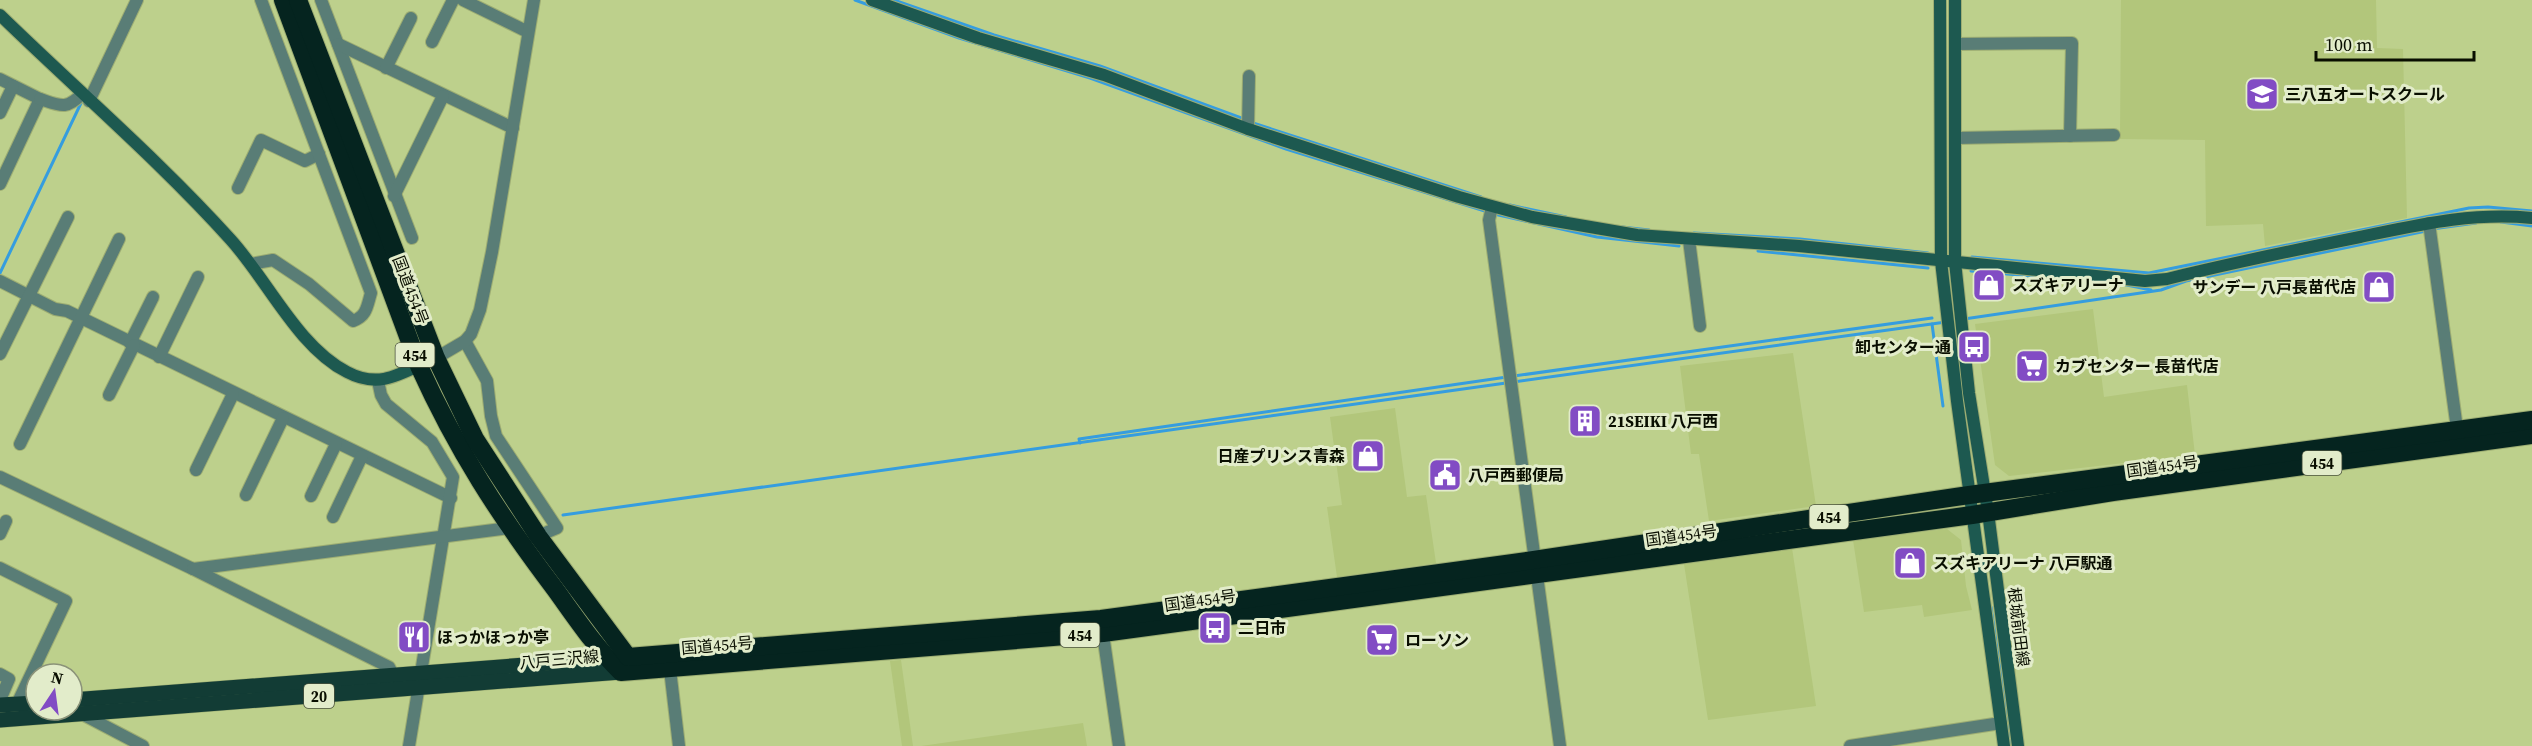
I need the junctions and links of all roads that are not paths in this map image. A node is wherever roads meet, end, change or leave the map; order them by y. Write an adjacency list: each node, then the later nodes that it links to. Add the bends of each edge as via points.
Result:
1 (136, 0): 23 (street)
2 (261, 0): 31 (street)
3 (283, 0): 56 (highway, 国道454号 / 454)
4 (298, 0): 55 (highway, 国道454号 / 454)
5 (321, 0): 16 (street)
6 (453, 0): 15 (street)
7 (463, 0): 14 (street)
8 (534, 0): 14 (street)
9 (872, 0): 27 (street, via 978,38 1104,75)
10 (1940, 0): 42 (street)
11 (1955, 0): 17 (street)
12 (0, 15): 23 (street)
13 (411, 18): 18 (street)
14 (528, 32): 26 (street)
15 (432, 42)
16 (338, 44): 18 (street); 34 (street)
17 (1955, 44): 29 (street, via 2072,43); 30 (street)
18 (386, 68): 22 (street)
19 (1249, 76): 27 (street)
20 (0, 79): 21 (street)
21 (13, 86): 24 (street); 25 (street)
22 (443, 96): 26 (street); 34 (street)
23 (86, 97): 24 (street, via 66,106); 44 (street)
24 (40, 99): 32 (street)
25 (0, 113)
26 (513, 128): 51 (street, via 480,310)
27 (1248, 129): 35 (street)
28 (2114, 135): 29 (street)
29 (2070, 136): 30 (street)
30 (1956, 138): 43 (street)
31 (319, 154): 33 (street, via 305,161 261,140); 44 (street, via 371,293 365,313 353,321 309,284 273,261)
32 (0, 184)
33 (238, 188)
34 (394, 196): 39 (street)
35 (1492, 207): 41 (street, via 1584,228); 80 (street, via 1489,220)
36 (68, 217): 47 (street)
37 (2532, 218): 38 (street, via 2483,215)
38 (2429, 223): 43 (street, via 2145,281); 63 (street)
39 (412, 238)
40 (119, 240): 49 (street)
41 (1689, 240): 42 (street, via 1799,246); 50 (street)
42 (1941, 261): 43 (street); 69 (street)
43 (1955, 262): 69 (street)
44 (251, 264): 57 (street, via 318,352 347,372)
45 (198, 277): 54 (street)
46 (0, 282): 47 (street)
47 (29, 296): 49 (street); 53 (street)
48 (153, 297): 52 (street)
49 (81, 318): 52 (street); 64 (street)
50 (1700, 326)
51 (465, 341): 55 (street); 78 (street, via 487,381 496,436 557,528)
52 (132, 344): 54 (street); 59 (street)
53 (0, 354)
54 (159, 357): 58 (street)
55 (436, 358): 56 (street); 78 (highway, 国道454号 / 454, via 475,439)
56 (419, 366): 57 (street); 76 (highway, 国道454号 / 454, via 475,476)
57 (378, 381): 72 (street, via 386,404 437,448 453,477)
58 (233, 394): 60 (street); 67 (street)
59 (109, 395)
60 (283, 418): 65 (street); 70 (street)
61 (2532, 420): 63 (highway, 国道454号 / 454)
62 (2532, 435): 63 (highway, 国道454号 / 454)
63 (2458, 437): 69 (highway, 国道454号 / 454); 73 (highway, 国道454号 / 454)
64 (20, 444)
65 (336, 444): 66 (street); 71 (street)
66 (362, 456): 72 (street); 74 (street)
67 (196, 471)
68 (0, 477): 82 (street)
69 (1977, 494): 73 (street); 80 (highway, 国道454号 / 454)
70 (246, 495)
71 (311, 496)
72 (452, 498): 79 (street)
73 (1980, 513): 80 (highway, 国道454号 / 454); 99 (street, 根城前田線); 107 (street, 根城前田線)
74 (333, 517)
75 (6, 521): 77 (street)
76 (509, 528): 79 (street); 84 (highway, 国道454号 / 454)
77 (0, 534)
78 (538, 536): 86 (highway, 国道454号 / 454)
79 (444, 537): 82 (street); 89 (street)
80 (1535, 567): 83 (highway, 国道454号 / 454); 104 (street)
81 (0, 568): 92 (street, via 66,601)
82 (193, 569): 88 (street, via 389,667)
83 (1102, 626): 85 (highway, 国道454号 / 454); 103 (street)
84 (607, 658): 86 (highway, 国道454号 / 454); 89 (main road, 八戸三沢線 / 20)
85 (669, 661): 86 (highway, 国道454号 / 454); 102 (street)
86 (624, 664): 89 (main road, 八戸三沢線 / 20)
87 (0, 674): 91 (street, via 9,679)
88 (393, 675): 89 (main road, 八戸三沢線 / 20); 90 (main road, 八戸三沢線 / 20)
89 (419, 681): 95 (main road, 八戸三沢線 / 20); 101 (street)
90 (84, 699)
91 (0, 700)
92 (17, 704): 93 (main road); 94 (main road)
93 (24, 704)
94 (0, 705)
95 (84, 714)
96 (84, 715): 100 (street)
97 (24, 718): 98 (main road, 八戸三沢線 / 20)
98 (0, 720)
99 (2001, 723): 105 (street); 106 (street, 根城前田線)
100 (143, 746)
101 (409, 746)
102 (679, 746)
103 (1119, 746)
104 (1560, 746)
105 (1850, 746)
106 (2004, 746)
107 (2018, 746)

